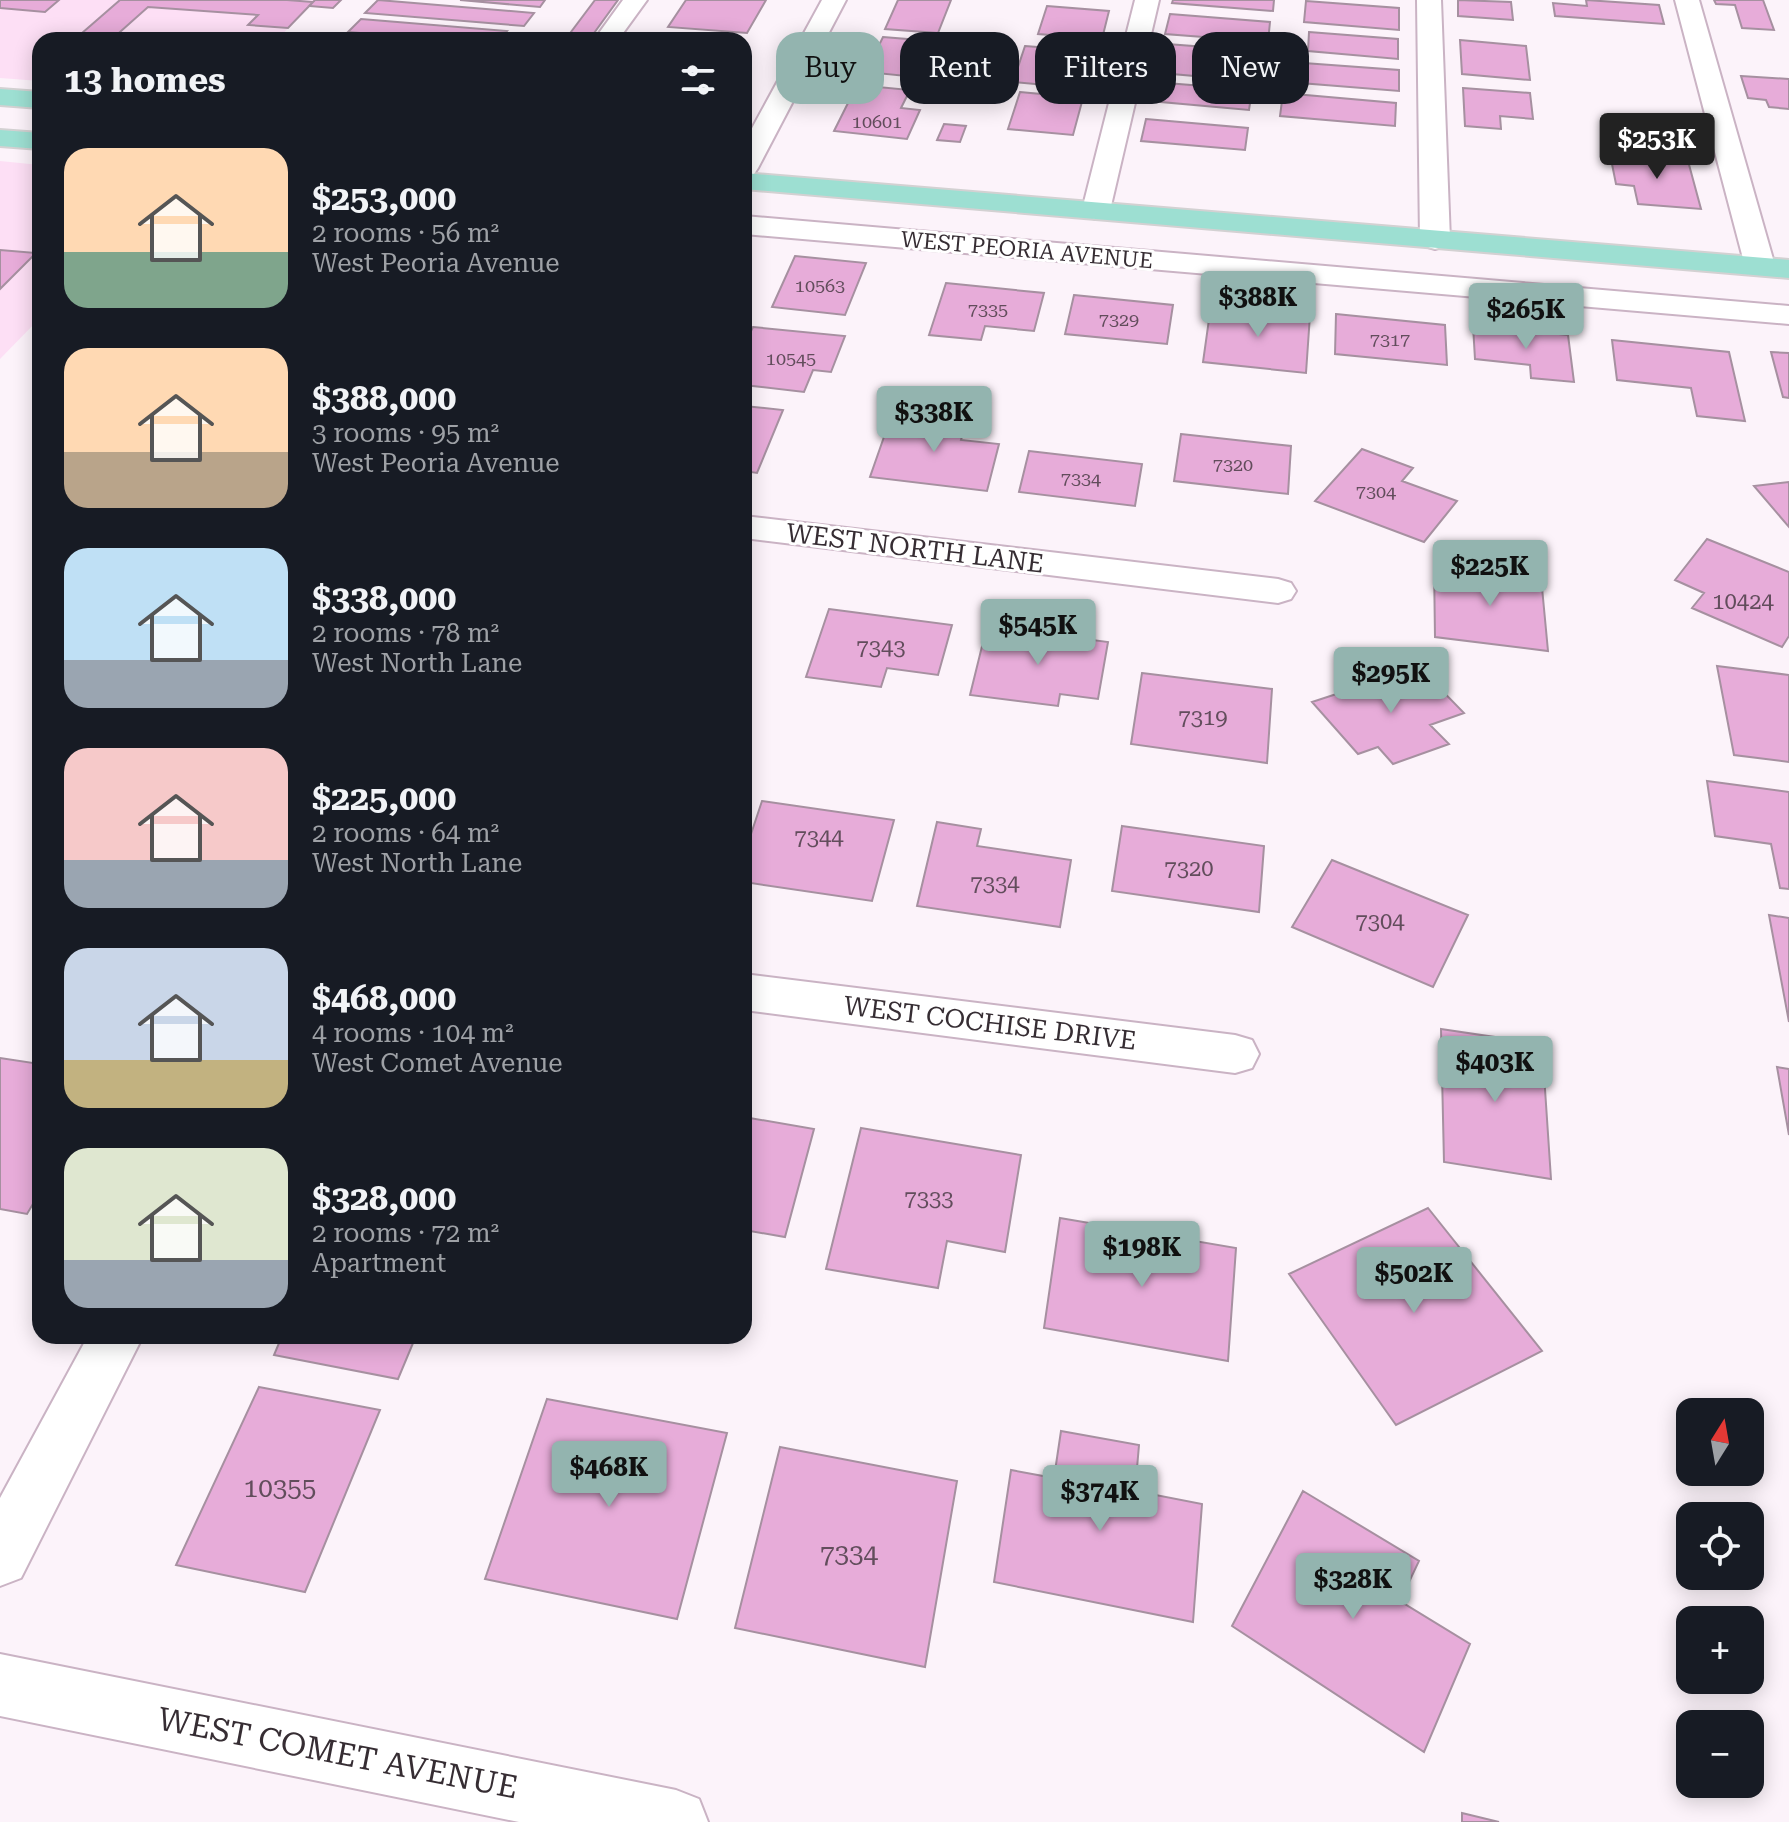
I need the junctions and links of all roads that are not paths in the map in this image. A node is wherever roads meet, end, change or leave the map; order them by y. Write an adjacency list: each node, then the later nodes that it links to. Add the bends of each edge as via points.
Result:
1 (635, 0): 6 (street)
2 (834, 0): 11 (street)
3 (1147, 0): 13 (street)
4 (1429, 0): 15 (street)
5 (1687, 0): 16 (street)
6 (612, 32)
7 (0, 97): 8 (main road)
8 (32, 99)
9 (0, 138): 10 (main road)
10 (32, 140)
11 (752, 153)
12 (752, 182): 13 (main road, WEST PEORIA AVENUE)
13 (1096, 210): 15 (main road, WEST PEORIA AVENUE)
14 (752, 226): 18 (street, WEST PEORIA AVENUE)
15 (1435, 240): 16 (main road, WEST PEORIA AVENUE)
16 (1760, 266): 17 (main road, WEST PEORIA AVENUE)
17 (1789, 269)
18 (1789, 315)
19 (752, 528): 20 (street, WEST NORTH LANE)
20 (1278, 591)
21 (752, 993): 22 (street, WEST COCHISE DRIVE)
22 (1235, 1054)
23 (112, 1344): 24 (street)
24 (0, 1557)
25 (0, 1685): 26 (street, WEST COMET AVENUE)
26 (676, 1822)

